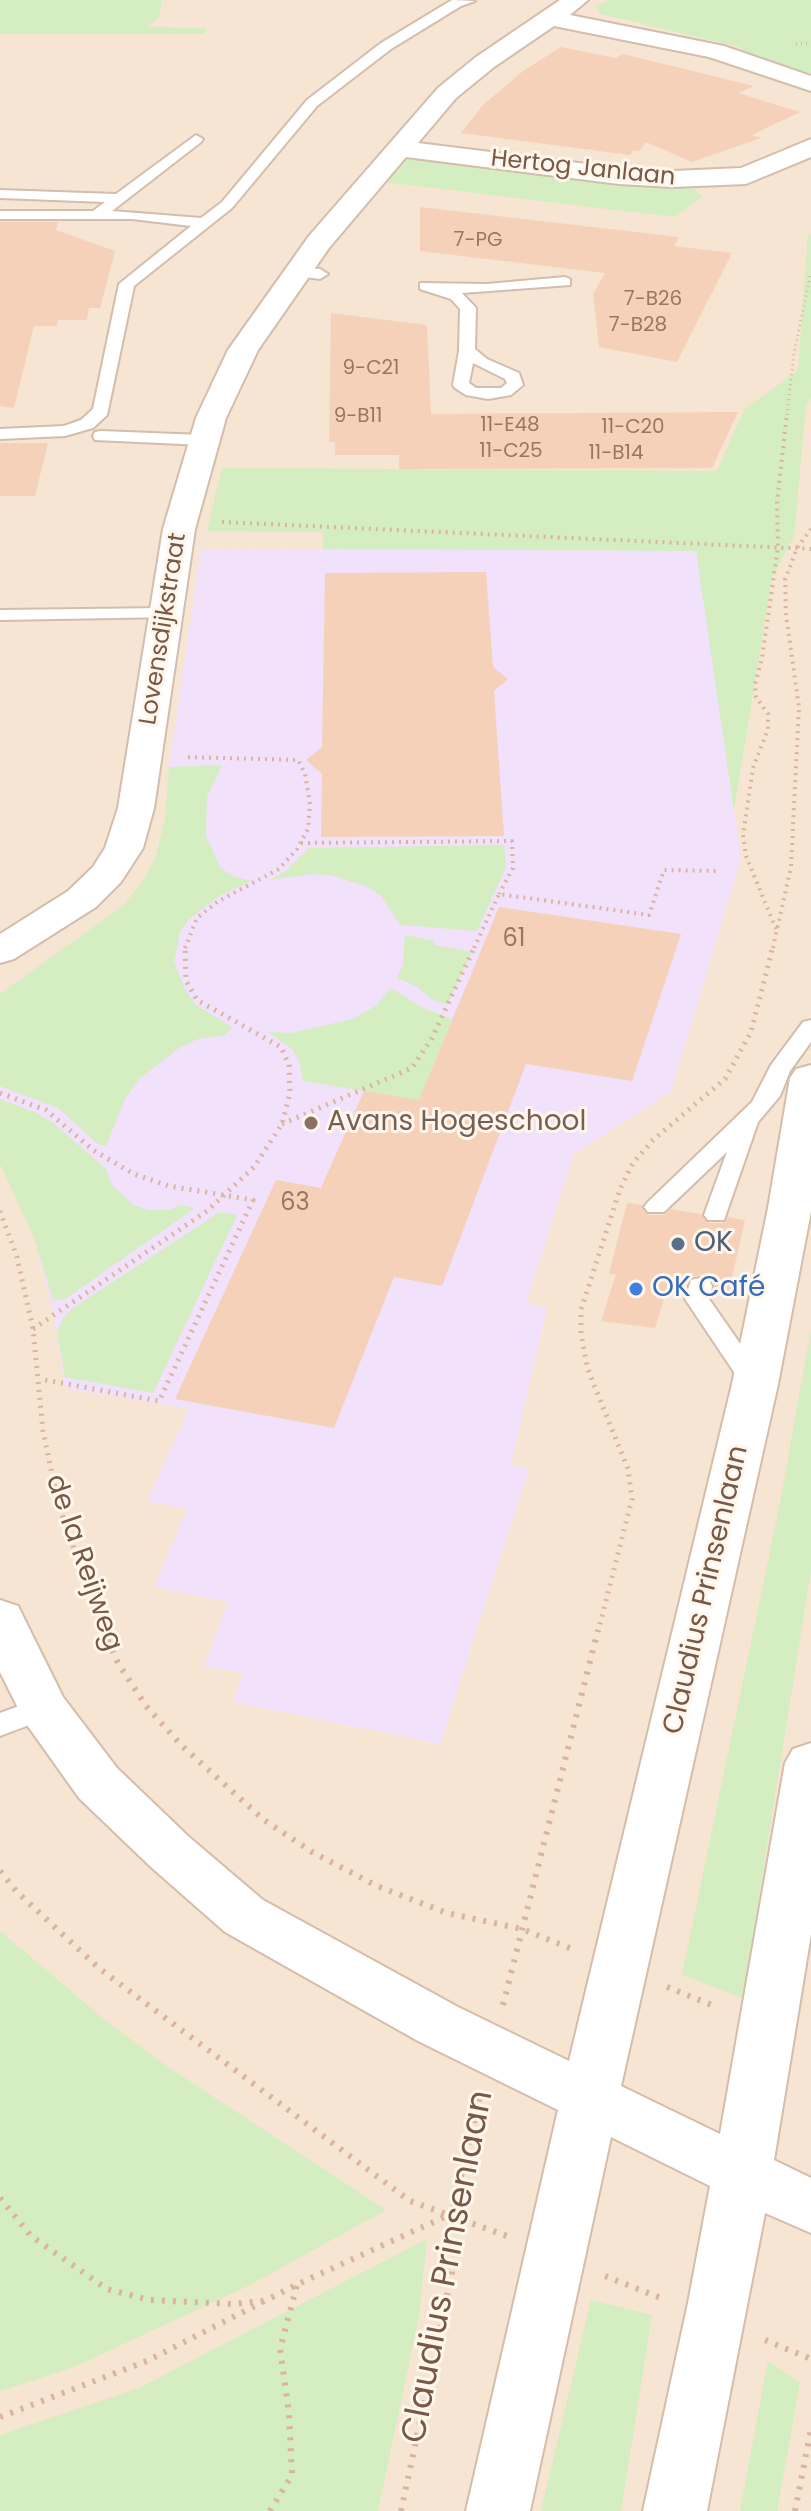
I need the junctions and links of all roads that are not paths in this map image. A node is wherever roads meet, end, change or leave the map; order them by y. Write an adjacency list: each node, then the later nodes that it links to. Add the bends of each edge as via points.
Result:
1 (469, 1): 11 (lane, via 386,46 312,103 227,205)
2 (558, 6): 3 (street); 6 (street, Lovensdijkstraat, via 458,83)
3 (811, 84)
4 (196, 139): 8 (lane)
5 (811, 147): 6 (street, Hertog Janlaan, via 746,176 673,179)
6 (397, 148): 16 (street, Lovensdijkstraat, via 308,273 243,350)
7 (0, 194): 8 (lane)
8 (118, 198): 10 (lane)
9 (0, 215): 10 (lane)
10 (97, 215): 11 (lane)
11 (204, 223): 14 (lane, via 127,284 101,411 87,424 65,431)
12 (565, 282): 13 (lane, via 479,289 425,286 466,303)
13 (467, 351)
14 (0, 434)
15 (101, 436): 16 (lane)
16 (203, 440): 17 (street, Lovensdijkstraat)
17 (165, 613): 18 (lane); 19 (street, Lovensdijkstraat, via 129,835 108,874 68,910)
18 (0, 615)
19 (0, 951)
20 (811, 1027): 22 (lane)
21 (811, 1078): 26 (street, Claudius Prinsenlaan)
22 (750, 1118): 23 (lane); 24 (lane)
23 (656, 1207)
24 (716, 1215)
25 (700, 1286): 26 (lane, via 697,1299)
26 (755, 1384): 30 (street, Claudius Prinsenlaan)
27 (0, 1619): 28 (street)
28 (22, 1716): 30 (street, via 244,1916)
29 (811, 1763): 31 (street)
30 (589, 2099): 31 (street); 33 (street, Claudius Prinsenlaan)
31 (742, 2174): 32 (street); 34 (street)
32 (811, 2207)
33 (498, 2511)
34 (675, 2511)

